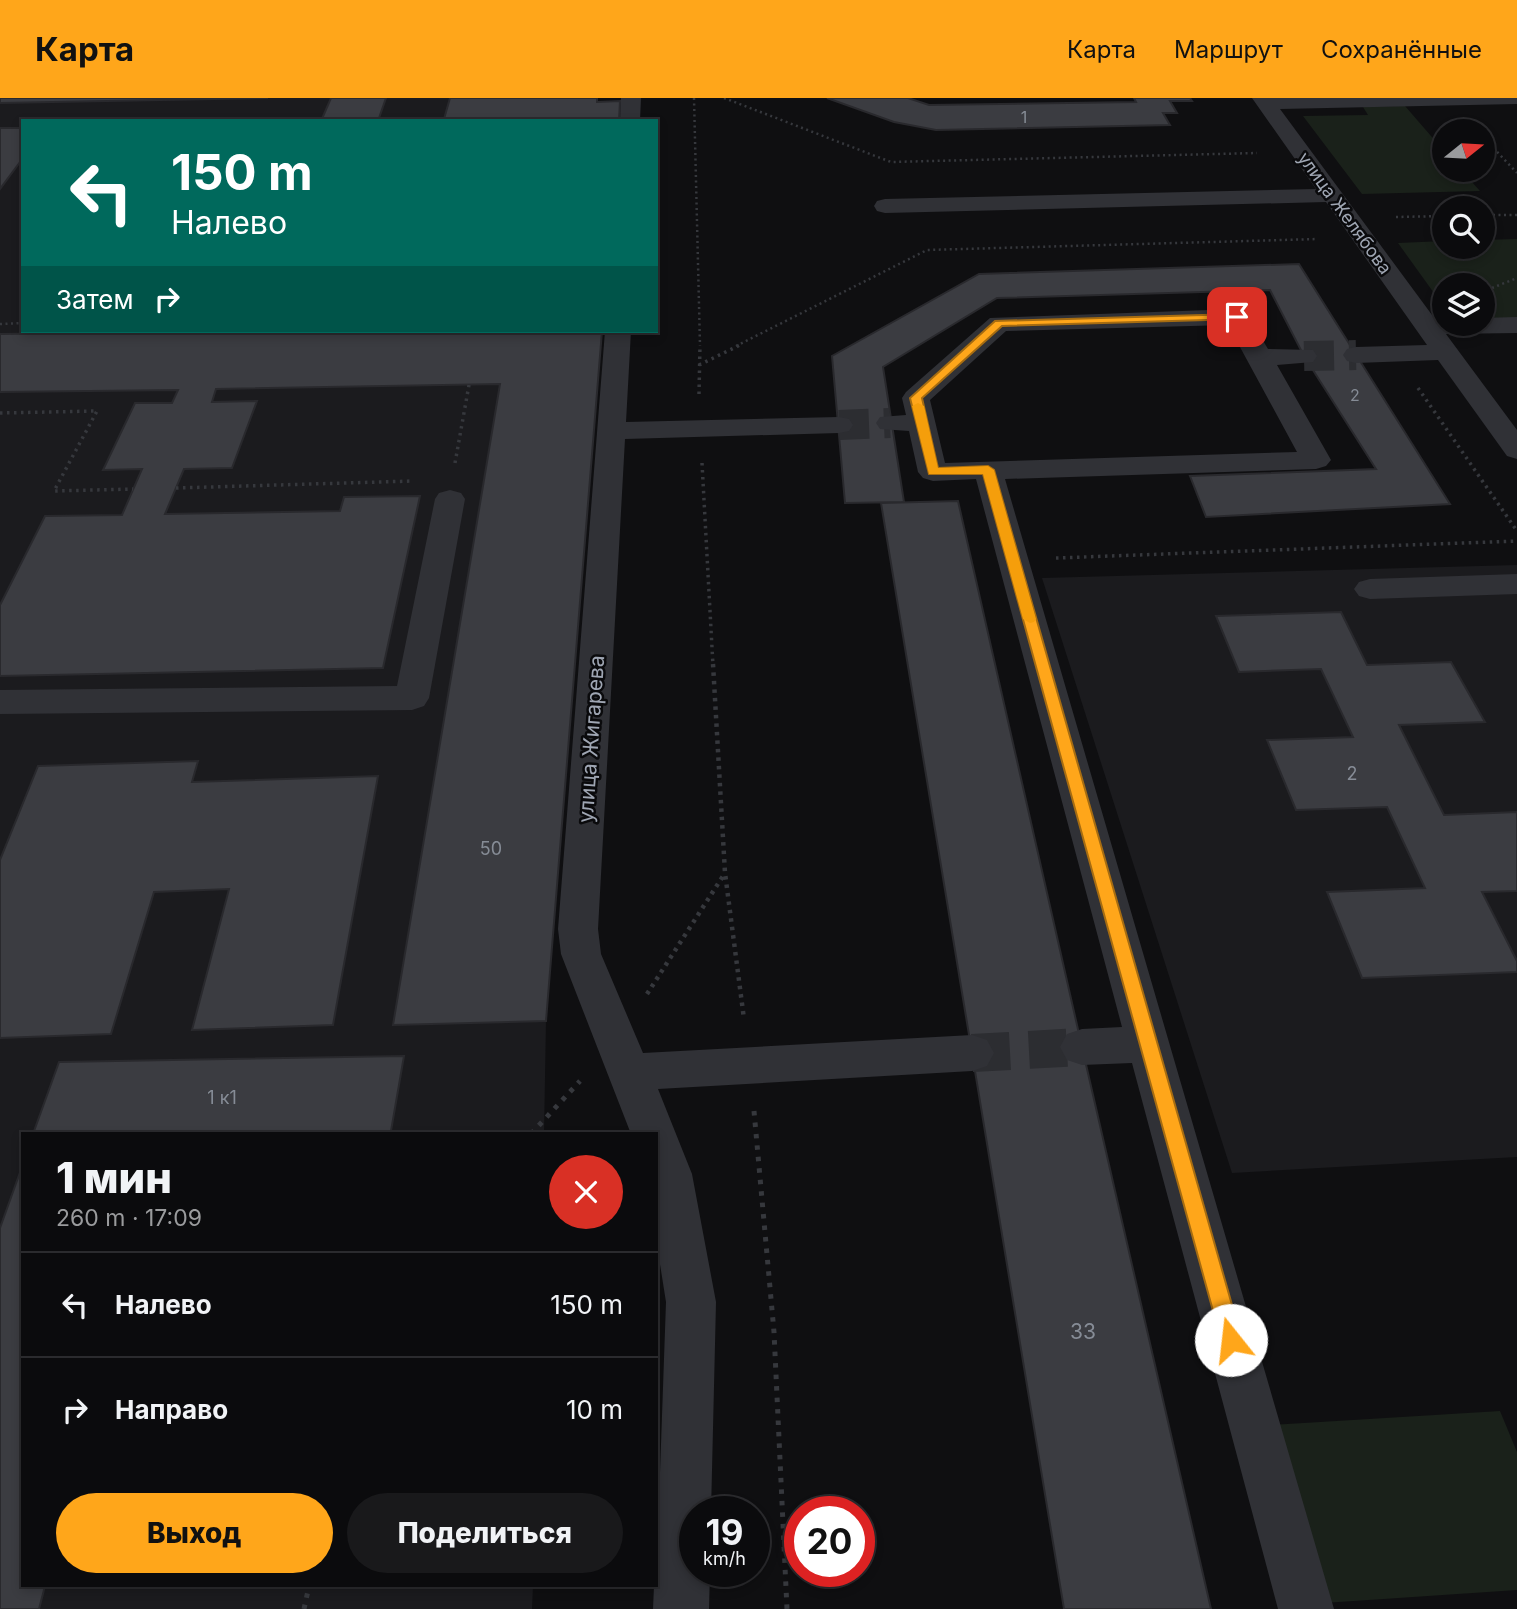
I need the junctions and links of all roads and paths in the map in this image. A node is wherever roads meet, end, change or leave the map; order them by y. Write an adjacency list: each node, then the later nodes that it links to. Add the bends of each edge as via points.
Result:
1 (631, 98): 7 (street)
2 (694, 98): 29 (path)
3 (724, 98): 9 (path, via 891,162)
4 (1448, 99): 5 (street); 6 (street)
5 (1517, 99)
6 (1264, 101): 11 (street, улица Желябова)
7 (630, 119)
8 (1495, 150): 10 (path)
9 (1262, 153)
10 (1517, 173)
11 (1333, 195): 12 (street); 23 (street, улица Желябова)
12 (885, 206)
13 (1495, 215): 14 (path)
14 (1517, 215)
15 (1432, 216): 16 (path)
16 (1393, 218)
17 (1319, 239): 29 (path, via 927,250)
18 (1517, 278): 19 (path)
19 (1495, 287)
20 (0, 324): 21 (path)
21 (21, 324)
22 (1517, 325): 23 (street)
23 (1428, 327): 25 (street, улица Желябова)
24 (618, 333): 36 (street, улица Жигарева)
25 (1446, 352): 26 (street); 37 (street, улица Желябова)
26 (1356, 355)
27 (1304, 356): 28 (street)
28 (1259, 358): 32 (street, via 1237,317 999,323 916,398); 38 (street, via 1316,460)
29 (699, 365): 35 (path)
30 (469, 385): 41 (path)
31 (0, 413): 40 (path, via 97,411 54,491)
32 (922, 423): 33 (street); 38 (street, via 933,471)
33 (890, 424)
34 (839, 425): 35 (street)
35 (700, 429): 36 (street); 50 (path, via 725,873)
36 (611, 431): 51 (street, улица Жигарева, via 578,929 581,954)
37 (1517, 450)
38 (988, 470): 43 (street)
39 (176, 488): 41 (path)
40 (133, 489)
41 (451, 490): 46 (street, via 412,698)
42 (1517, 541): 43 (path)
43 (1013, 559): 47 (street)
44 (1517, 584): 45 (street)
45 (1370, 589)
46 (0, 702)
47 (1149, 1044): 48 (street); 58 (street)
48 (1082, 1047)
49 (972, 1053): 50 (street)
50 (750, 1065): 51 (street); 57 (path, via 774,1332)
51 (630, 1072): 52 (street, улица Жигарева)
52 (653, 1132)
53 (658, 1146): 56 (street, via 669,1174 691,1302)
54 (309, 1587): 55 (path)
55 (303, 1609)
56 (681, 1609)
57 (787, 1609)
58 (1306, 1609)

